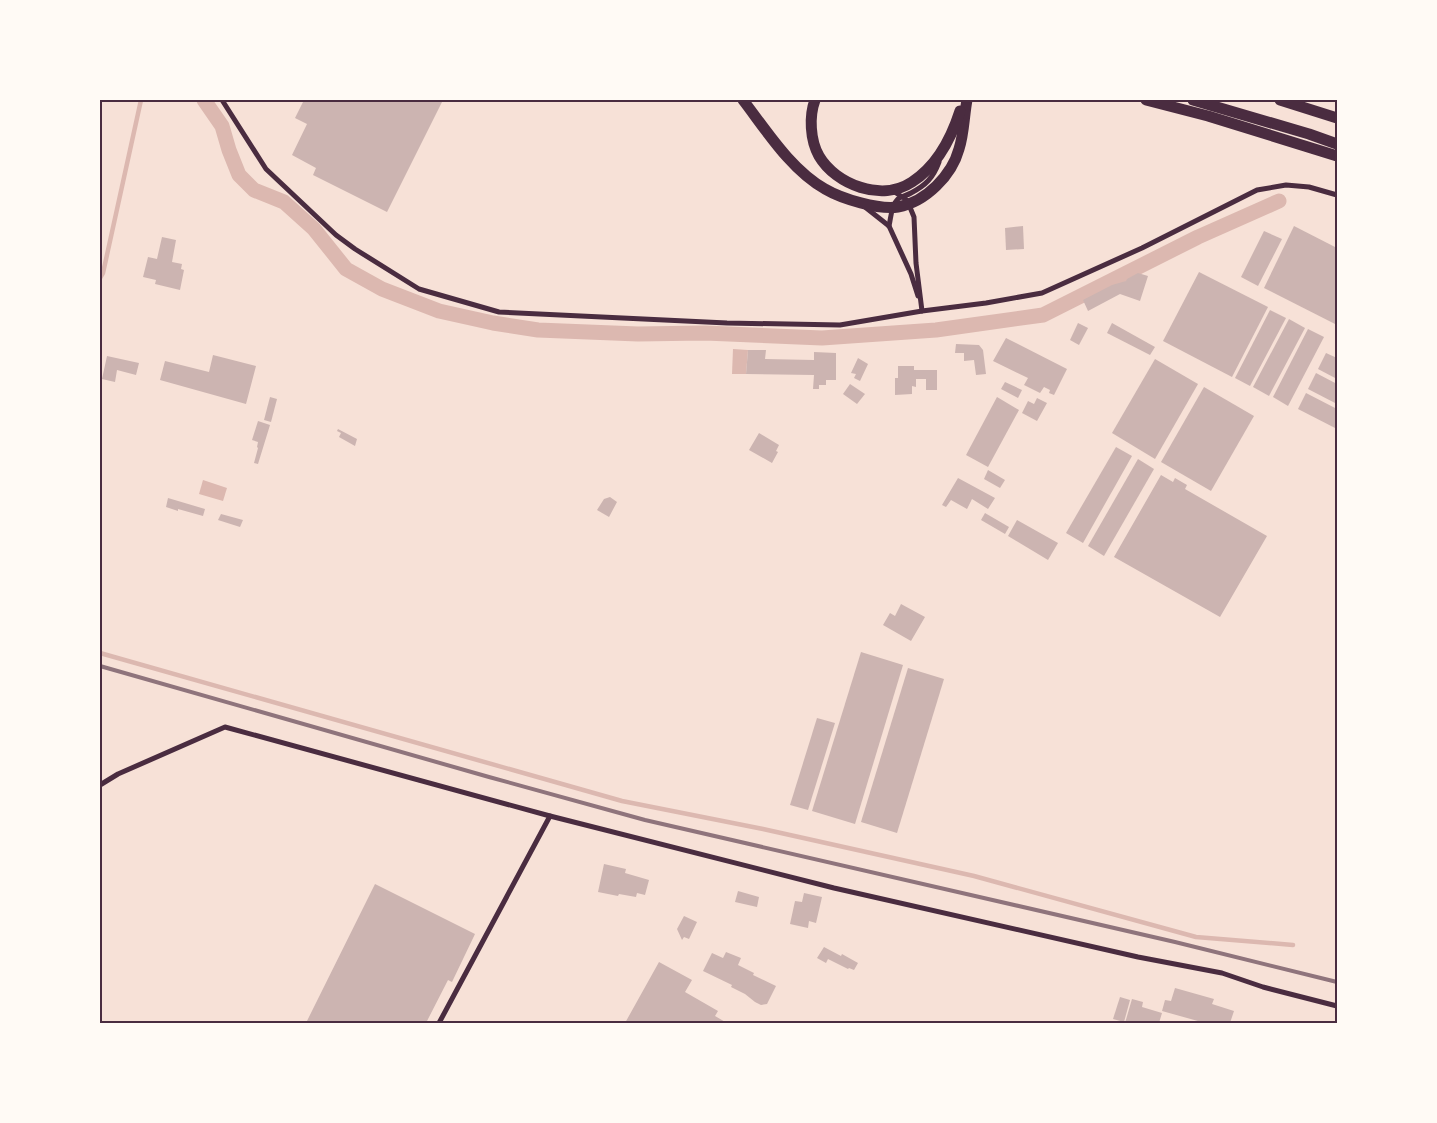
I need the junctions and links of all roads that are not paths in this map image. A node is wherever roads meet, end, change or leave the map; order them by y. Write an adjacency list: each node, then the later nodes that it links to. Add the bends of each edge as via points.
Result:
1 (222, 100): 18 (street, via 266,169 336,235 418,289 498,312 727,324 840,325)
2 (743, 100): 15 (highway, via 784,154 805,174 825,189)
3 (815, 100): 12 (highway, via 811,120 813,138 827,167 857,186)
4 (965, 100): 10 (highway); 14 (highway, via 959,149 953,163 944,177 922,198)
5 (1146, 100): 11 (highway)
6 (1193, 100): 9 (highway)
7 (1280, 100): 8 (highway)
8 (1337, 118)
9 (1337, 144)
10 (943, 150): 12 (highway, via 923,174); 14 (street, via 935,173)
11 (1337, 156)
12 (892, 190): 14 (street)
13 (1337, 195): 18 (street, via 1286,185 1257,190 1142,248 1042,293)
14 (906, 200): 16 (highway); 18 (street, via 914,217)
15 (859, 203): 16 (highway); 17 (street)
16 (893, 207): 17 (street)
17 (889, 226): 18 (street)
18 (922, 311)
19 (100, 785): 20 (street, via 225,727)
20 (550, 816): 21 (street, via 834,888 1222,974); 22 (street)
21 (1337, 1006)
22 (439, 1023)

